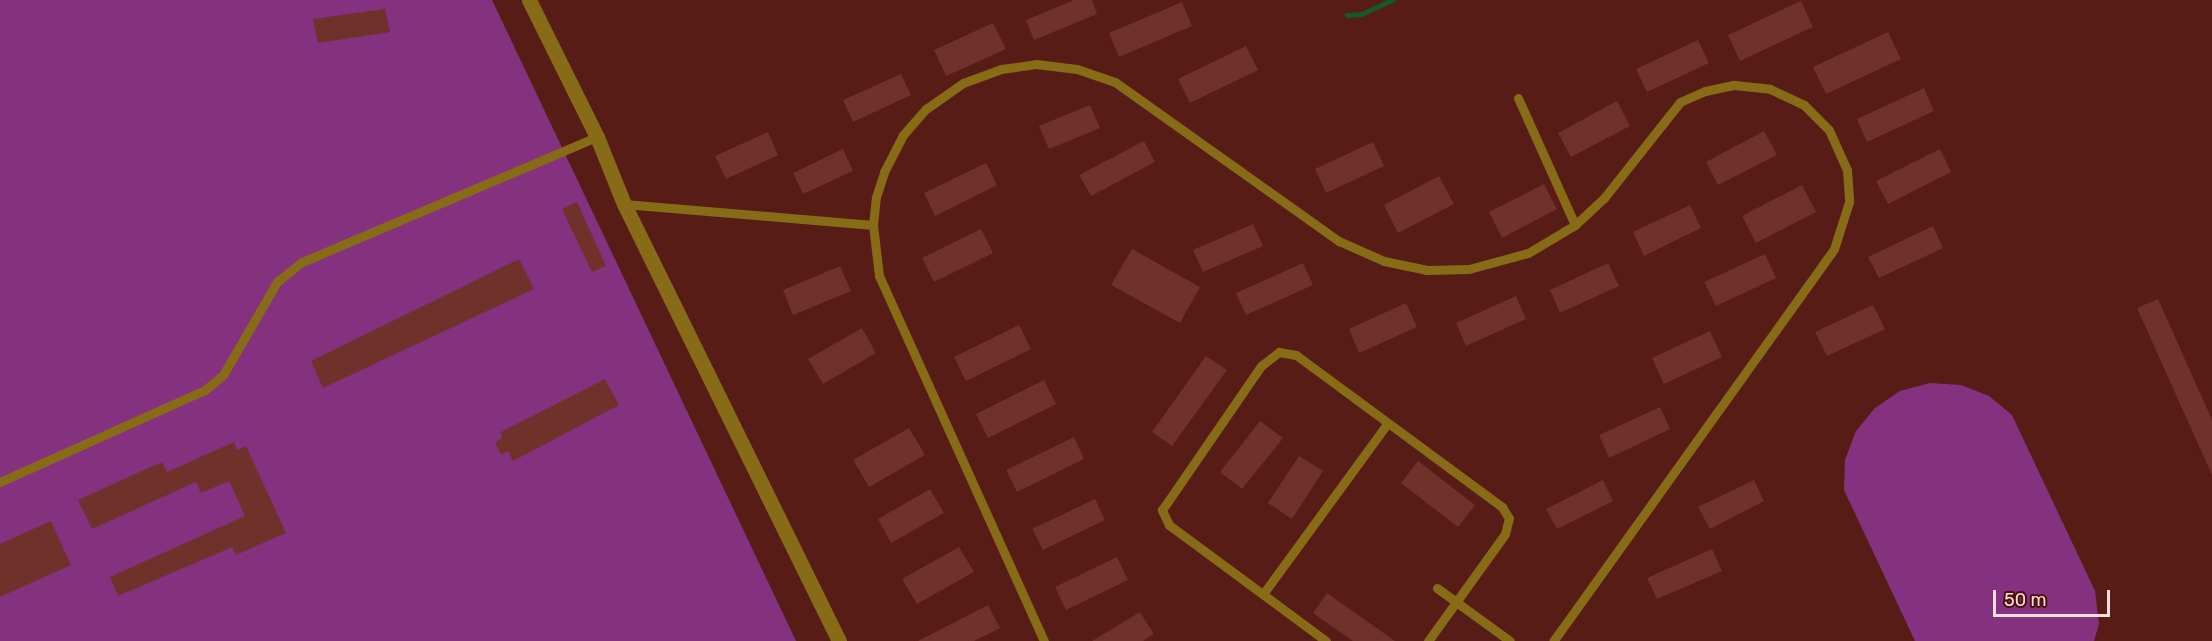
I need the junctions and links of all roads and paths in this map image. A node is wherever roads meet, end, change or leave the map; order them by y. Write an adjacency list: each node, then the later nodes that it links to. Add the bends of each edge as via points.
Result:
1 (529, 0): 3 (street)
2 (1518, 98): 6 (lane)
3 (597, 137): 4 (street); 8 (lane, via 302,262 277,282 223,375 205,390)
4 (624, 204): 5 (lane); 12 (street)
5 (873, 225): 6 (lane, via 884,172 903,135 926,109 963,83 1001,69 1036,64 1077,69 1114,82 1338,242 1384,261 1427,270 1480,267 1528,253); 13 (lane, via 879,276)
6 (1575, 225): 17 (lane, via 1604,198 1680,102 1734,85 1770,89 1804,105 1829,130 1847,170 1849,202 1834,249)
7 (1387, 424): 10 (lane); 10 (lane, via 1296,355 1279,352 1261,366 1162,510 1169,525); 11 (lane, via 1502,507 1509,518 1506,534)
8 (0, 482)
9 (1437, 588): 11 (lane)
10 (1263, 594): 14 (lane)
11 (1457, 603): 15 (lane); 16 (lane)
12 (839, 641)
13 (1044, 641)
14 (1326, 641)
15 (1428, 641)
16 (1510, 641)
17 (1553, 641)

